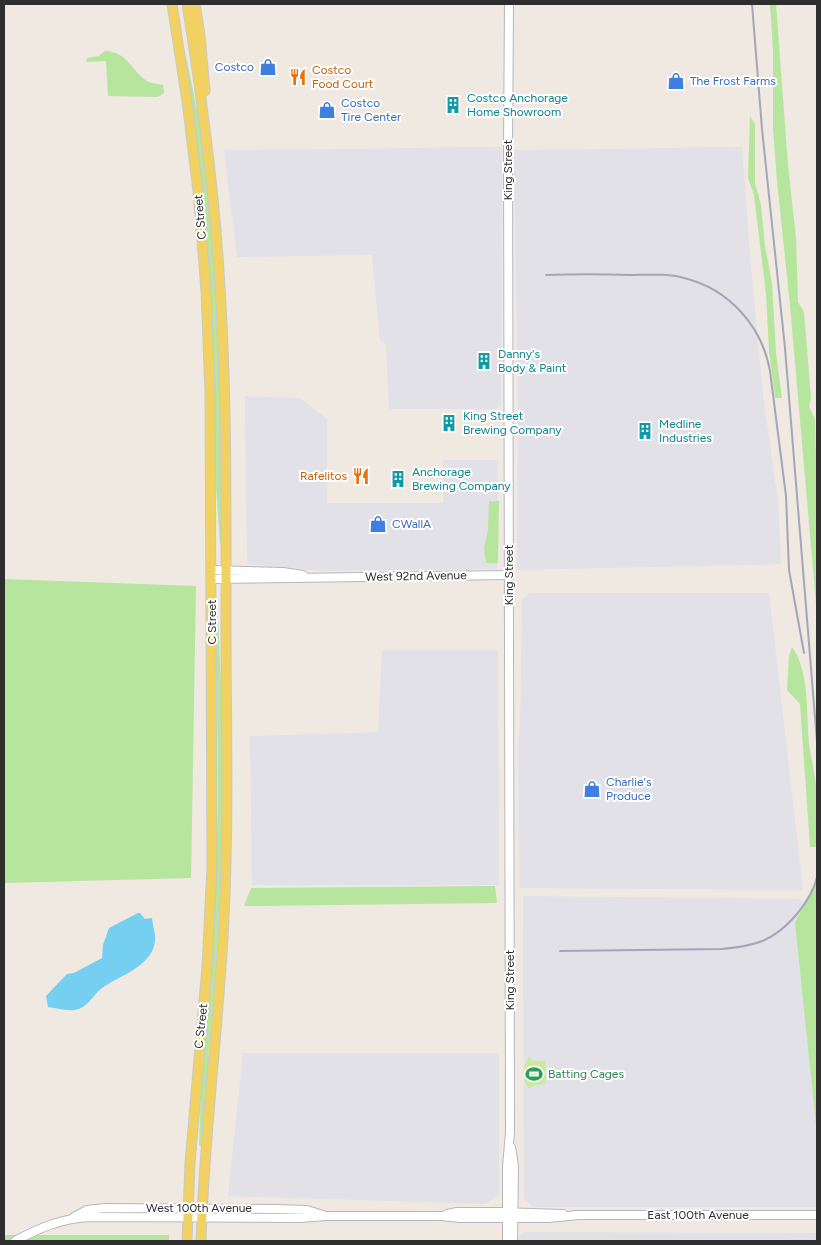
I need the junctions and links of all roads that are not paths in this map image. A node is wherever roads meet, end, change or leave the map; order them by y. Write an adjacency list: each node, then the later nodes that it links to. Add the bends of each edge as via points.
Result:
1 (172, 4): 6 (main road, C Street, via 193,146 204,264 210,393)
2 (187, 4): 5 (main road, C Street)
3 (195, 4): 5 (main road, via 205,81)
4 (509, 4): 8 (street, King Street)
5 (205, 124): 7 (main road, C Street, via 216,226 225,381)
6 (211, 575): 7 (street, West 92nd Avenue); 10 (main road, C Street, via 212,866)
7 (226, 575): 8 (street, West 92nd Avenue, via 283,572 323,578); 11 (main road, C Street, via 226,882)
8 (509, 575): 12 (street, King Street, via 510,1145 507,1167)
9 (298, 1210): 11 (street, West 100th Avenue); 14 (street, West 100th Avenue); 15 (street, via 276,1213)
10 (187, 1213): 11 (street, West 100th Avenue); 16 (street, West 100th Avenue, via 99,1208 48,1225); 17 (main road, C Street)
11 (202, 1213): 15 (street, West 100th Avenue); 18 (main road, C Street)
12 (510, 1215): 13 (street, East 100th Avenue, via 558,1218 579,1215); 14 (street, West 100th Avenue, via 457,1212 441,1216); 19 (street, King Street); 20 (street, King Street)
13 (817, 1215)
14 (326, 1216): 15 (street, West 100th Avenue)
15 (271, 1218)
16 (15, 1241)
17 (187, 1241)
18 (201, 1241)
19 (507, 1241)
20 (513, 1241)

